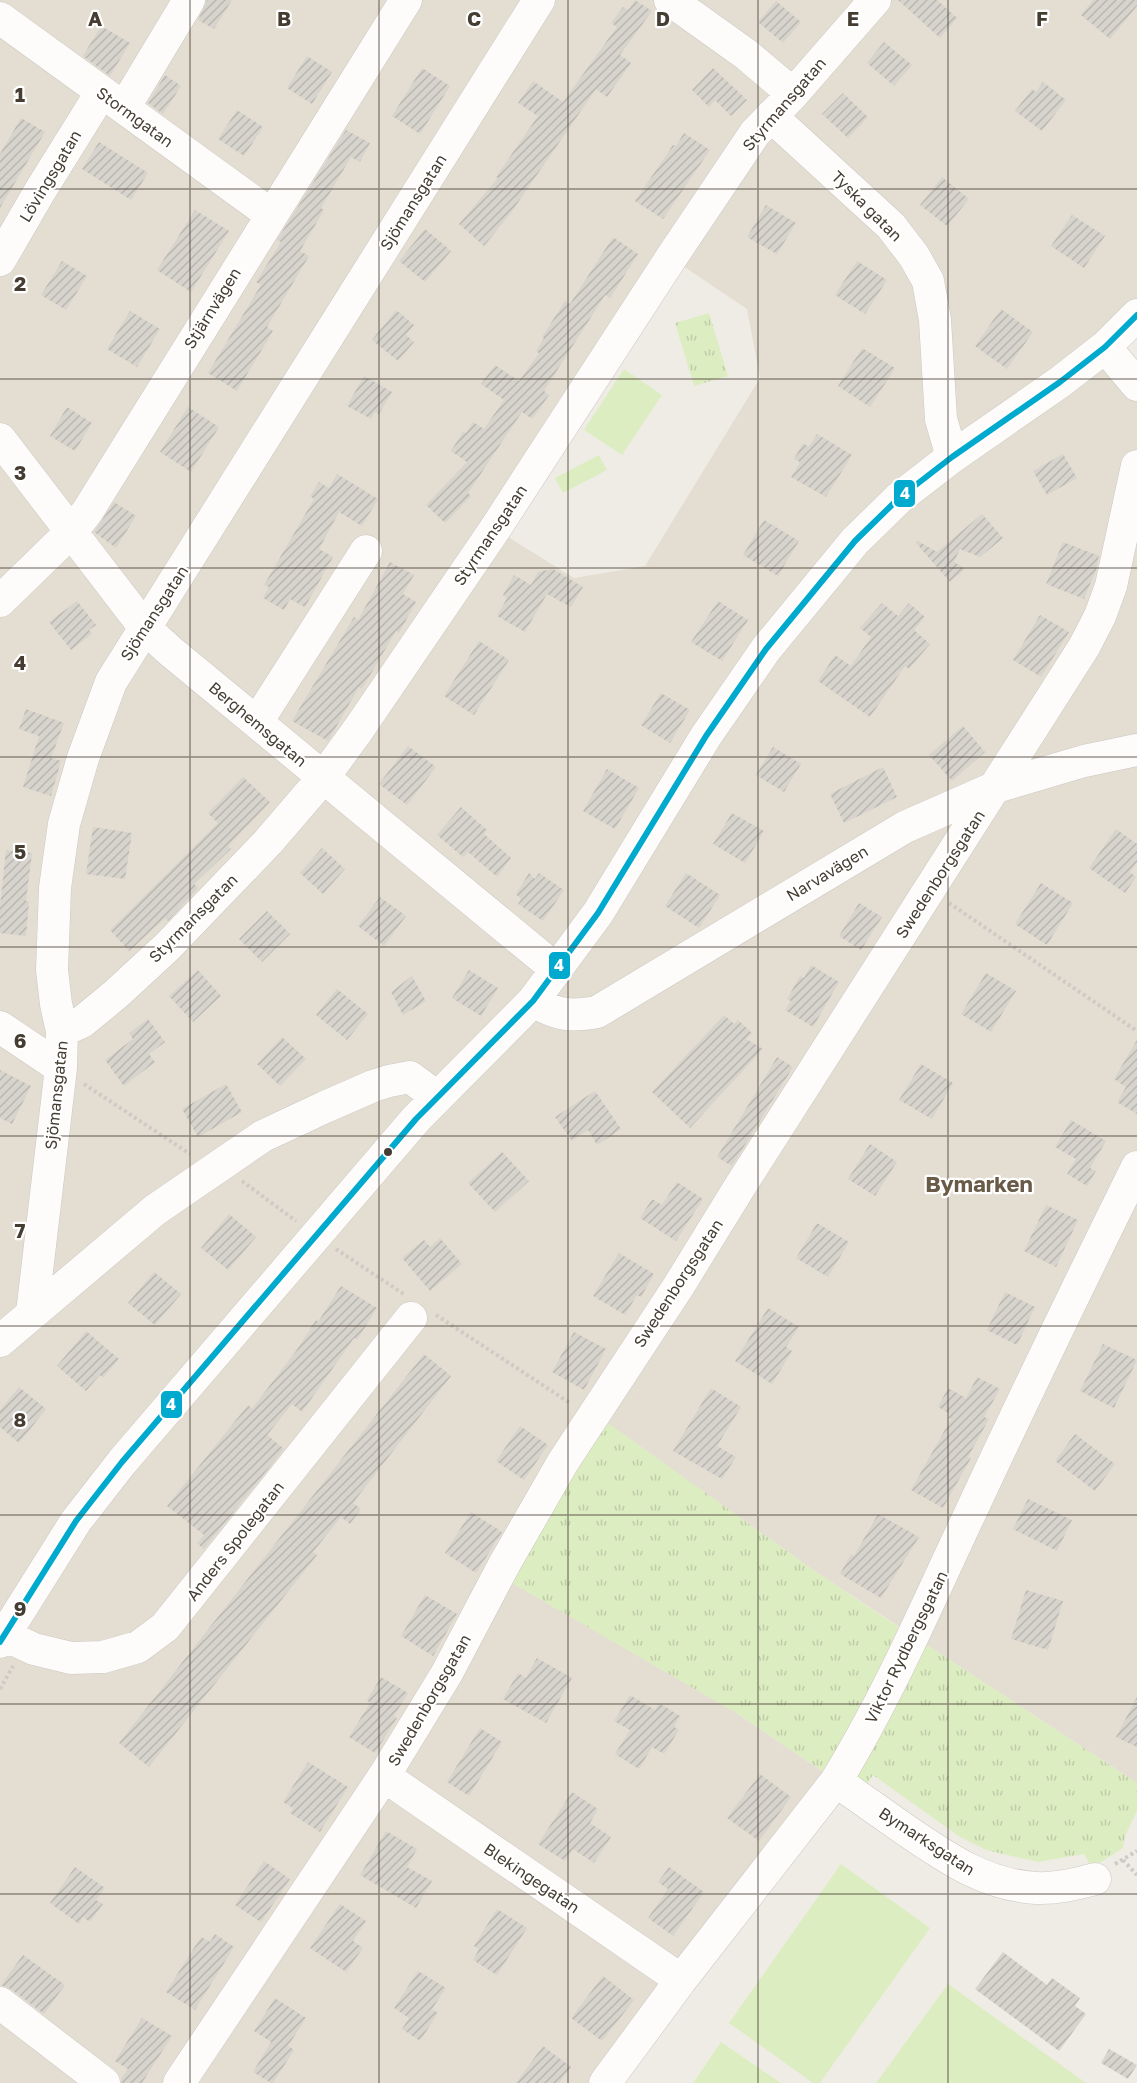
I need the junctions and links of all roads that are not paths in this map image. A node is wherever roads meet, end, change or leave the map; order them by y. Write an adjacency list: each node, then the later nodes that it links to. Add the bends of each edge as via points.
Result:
1 (189, 0): 8 (street, Lövingsgatan)
2 (406, 0): 10 (street, Stjärnvägen)
3 (539, 0): 21 (street, Sjömansgatan)
4 (670, 0): 7 (street, via 747,55)
5 (874, 0): 7 (street, Styrmansgatan)
6 (0, 18): 8 (street, Stormgatan)
7 (793, 94): 9 (street, Styrmansgatan)
8 (112, 101): 10 (street, Stormgatan); 11 (street, Lövingsgatan, via 40,191)
9 (771, 116): 16 (street, Tyska gatan, via 891,226 915,256 928,281 936,320 941,419); 24 (street, Styrmansgatan, via 670,258 495,529)
10 (270, 214): 18 (street, Stjärnvägen)
11 (0, 260)
12 (1137, 315): 13 (street)
13 (1105, 347): 14 (street); 16 (street)
14 (1137, 385)
15 (0, 439): 18 (street, Berghemsgatan)
16 (952, 456): 26 (street, via 899,498 855,541 766,649 706,736 598,913)
17 (1137, 466): 25 (street, Swedenborgsgatan, via 1112,586 1100,616)
18 (72, 531): 20 (street, Stjärnvägen); 21 (street, Berghemsgatan)
19 (366, 551): 22 (street)
20 (0, 601)
21 (145, 628): 22 (street, Berghemsgatan); 29 (street, Sjömansgatan, via 111,682 64,824 55,888 52,970)
22 (257, 722): 24 (street, Berghemsgatan)
23 (1137, 750): 25 (street, Narvavägen)
24 (323, 777): 26 (street, Berghemsgatan); 29 (street, Styrmansgatan, via 268,842 167,947 82,1022)
25 (996, 787): 27 (street, Narvavägen, via 906,827 597,1012 574,1016); 37 (street, Swedenborgsgatan, via 563,1462 447,1673)
26 (556, 970): 27 (street)
27 (533, 1001): 31 (street)
28 (0, 1027): 30 (street)
29 (62, 1031): 30 (street, Sjömansgatan)
30 (61, 1068): 34 (street, Sjömansgatan)
31 (437, 1097): 34 (street, via 410,1077 389,1081 263,1136 155,1210); 36 (street, via 388,1152 322,1247 122,1462 76,1521)
32 (1137, 1167): 38 (street, Viktor Rydbergsgatan, via 918,1627)
33 (417, 1309): 36 (street, Anders Spolegatan, via 165,1627 138,1647 103,1657 71,1658)
34 (32, 1313): 35 (street)
35 (0, 1341)
36 (2, 1638)
37 (384, 1776): 40 (street, Blekingegatan); 43 (street, Swedenborgsgatan)
38 (836, 1781): 39 (street, Bymarksgatan, via 974,1874 1004,1884 1038,1888); 40 (street, Viktor Rydbergsgatan)
39 (1095, 1879)
40 (681, 1980): 44 (street, Viktor Rydbergsgatan)
41 (0, 2003): 42 (street)
42 (104, 2083)
43 (179, 2083)
44 (605, 2083)

